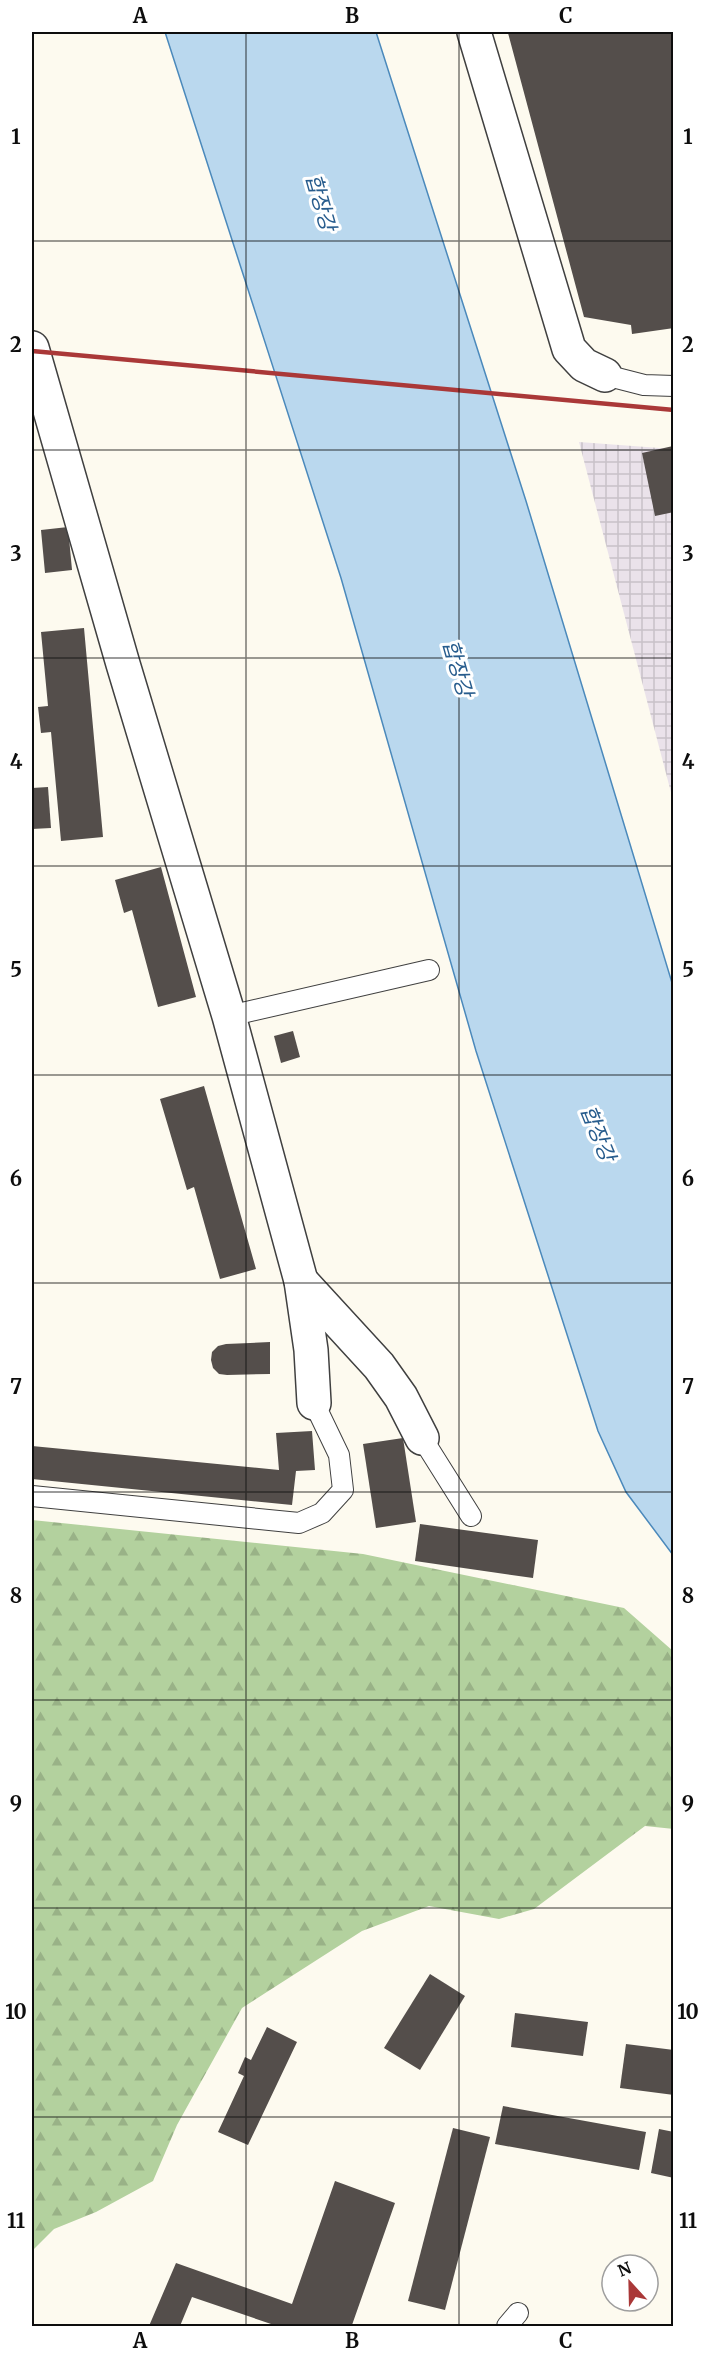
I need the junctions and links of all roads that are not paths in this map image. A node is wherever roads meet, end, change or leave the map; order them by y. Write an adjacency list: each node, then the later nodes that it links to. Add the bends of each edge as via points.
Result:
1 (474, 32): 3 (street, via 569,349 584,365)
2 (32, 348): 6 (street)
3 (605, 375): 4 (lane, via 644,385)
4 (674, 386)
5 (429, 970): 6 (lane)
6 (229, 1016): 7 (street)
7 (301, 1281): 8 (street); 9 (street, via 379,1366)
8 (314, 1403): 10 (lane, via 339,1455 343,1490 322,1513 299,1523)
9 (422, 1438): 11 (lane)
10 (32, 1496)
11 (471, 1516)

